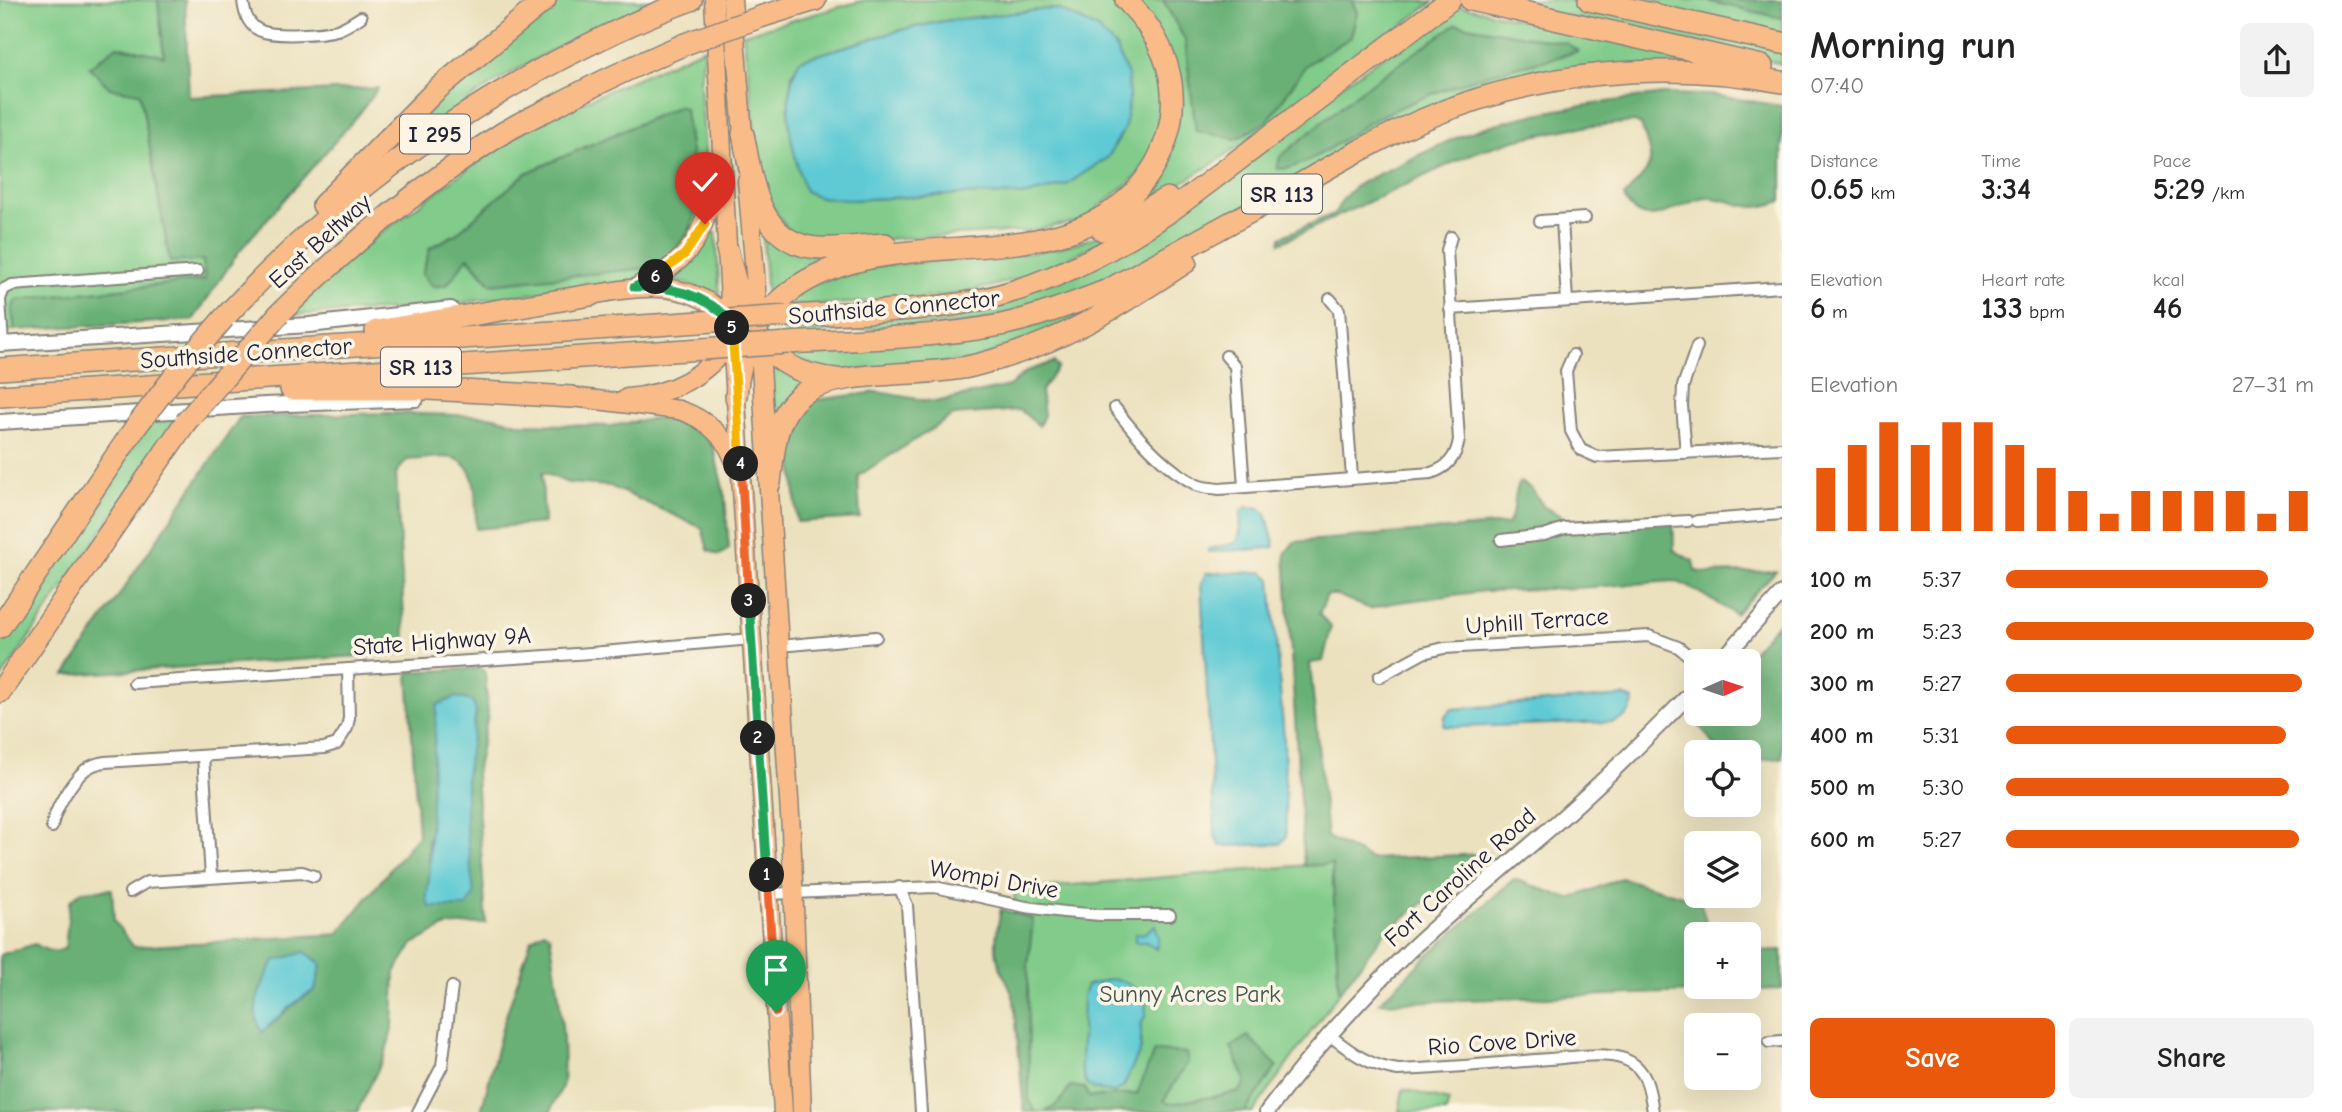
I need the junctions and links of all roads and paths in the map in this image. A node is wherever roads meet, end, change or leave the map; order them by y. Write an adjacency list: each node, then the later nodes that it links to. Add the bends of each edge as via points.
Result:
1 (243, 0): 12 (street, via 250,23 276,34 334,31)
2 (545, 0): 32 (highway, via 388,136 281,247)
3 (713, 0): 17 (main road)
4 (732, 0): 16 (main road)
5 (815, 0): 69 (highway, East Beltway / I 295, bridge, via 685,44 615,75 504,132 372,227 279,314 185,423)
6 (1126, 0): 23 (highway, via 1147,23 1165,58 1172,90 1169,131 1152,171 1121,205 1083,227)
7 (1450, 0): 19 (highway, Southside Connector / SR 113)
8 (1471, 0): 14 (highway)
9 (1589, 0): 11 (highway)
10 (686, 1): 32 (highway, East Beltway / I 295, via 563,57 442,129 362,187)
11 (1609, 3): 13 (highway)
12 (361, 17)
13 (1782, 43)
14 (1782, 71)
15 (1782, 82): 18 (highway, Southside Connector / SR 113, via 1669,72 1557,81 1450,109)
16 (743, 134): 23 (highway, via 766,218 798,244 821,247); 36 (main road, via 755,273)
17 (722, 155): 25 (main road); 28 (main road, via 705,224 695,242 665,272)
18 (1337, 163): 43 (highway, via 1119,306 1045,344 951,371); 44 (highway, Southside Connector / SR 113, bridge, via 1108,290 1003,324 961,331)
19 (1231, 165): 26 (highway, via 1123,222 1057,243); 39 (highway, Southside Connector / SR 113, bridge, via 1108,251 1029,285 958,303)
20 (1585, 218): 21 (street)
21 (1562, 220): 22 (street); 34 (street)
22 (1540, 221)
23 (1055, 234): 26 (highway)
24 (1451, 237): 35 (street, via 1447,250)
25 (727, 249): 36 (highway)
26 (841, 264): 36 (highway, via 796,285)
27 (198, 271): 31 (street, via 12,285)
28 (634, 287): 30 (main road); 36 (main road, via 657,286 693,295)
29 (1782, 287): 34 (street)
30 (591, 295): 37 (street, Southside Connector, via 309,325); 39 (highway, via 338,337)
31 (1, 296): 37 (street)
32 (242, 298): 60 (highway, East Beltway / I 295, bridge, via 135,428)
33 (1330, 299): 53 (street, via 1339,310)
34 (1567, 301): 35 (street)
35 (1450, 309): 53 (street, via 1458,440 1453,458 1431,473)
36 (746, 331): 43 (highway, via 794,368); 47 (highway); 48 (main road, via 678,386 650,395); 54 (main road, via 765,414)
37 (1, 344)
38 (1697, 346): 52 (street, via 1684,386)
39 (307, 347): 42 (highway, Southside Connector / SR 113)
40 (1573, 355): 52 (street, via 1566,371 1571,431 1587,453 1597,457)
41 (1226, 356): 55 (street, via 1235,366)
42 (0, 369)
43 (842, 379): 54 (highway, via 810,389 785,412 778,428)
44 (141, 386): 45 (highway, Southside Connector / SR 113); 46 (highway, via 428,389)
45 (0, 396)
46 (572, 397): 48 (main road); 50 (street, via 335,402)
47 (736, 397): 56 (main road); 63 (main road, via 749,440 760,622 763,633)
48 (602, 400): 56 (main road, via 679,410 709,425 734,458)
49 (1115, 408): 55 (street, via 1161,458 1199,486)
50 (0, 422)
51 (1782, 448): 52 (street)
52 (1685, 453)
53 (1352, 477): 55 (street)
54 (770, 483): 63 (main road)
55 (1244, 486)
56 (743, 498): 62 (main road)
57 (1782, 514): 58 (street, via 1564,528)
58 (1501, 540)
59 (1782, 593): 64 (street)
60 (0, 627)
61 (876, 637): 63 (street)
62 (752, 639): 66 (street, State Highway 9A); 72 (main road, via 768,652 774,668); 79 (main road)
63 (780, 646): 72 (main road)
64 (1732, 649)
65 (1684, 652): 67 (street, Uphill Terrace, via 1649,636 1444,649 1423,653)
66 (348, 668): 68 (street, State Highway 9A); 71 (street, via 349,718 337,744)
67 (1379, 677)
68 (134, 683)
69 (0, 692)
70 (1684, 700): 82 (street, Fort Caroline Road, via 1590,791 1413,947)
71 (203, 756): 73 (street, via 93,765 83,771 54,813); 75 (street)
72 (787, 762): 78 (main road)
73 (52, 827)
74 (314, 876): 75 (street, via 302,872)
75 (211, 877): 77 (street, via 148,882)
76 (899, 887): 78 (street, Wompi Drive); 80 (street, Wompi Drive, via 935,887 1064,912); 88 (street, via 907,905)
77 (130, 892)
78 (794, 893): 79 (street, Wompi Drive); 87 (main road)
79 (769, 894): 86 (main road)
80 (1170, 915)
81 (452, 987): 85 (street, via 442,1066)
82 (1328, 1034): 89 (street, Fort Caroline Road); 90 (street, Rio Cove Drive, via 1362,1059 1398,1070 1624,1058 1645,1076)
83 (1782, 1041): 84 (street)
84 (1769, 1042)
85 (418, 1112)
86 (783, 1112)
87 (802, 1112)
88 (921, 1112)
89 (1267, 1112)
90 (1653, 1112)

